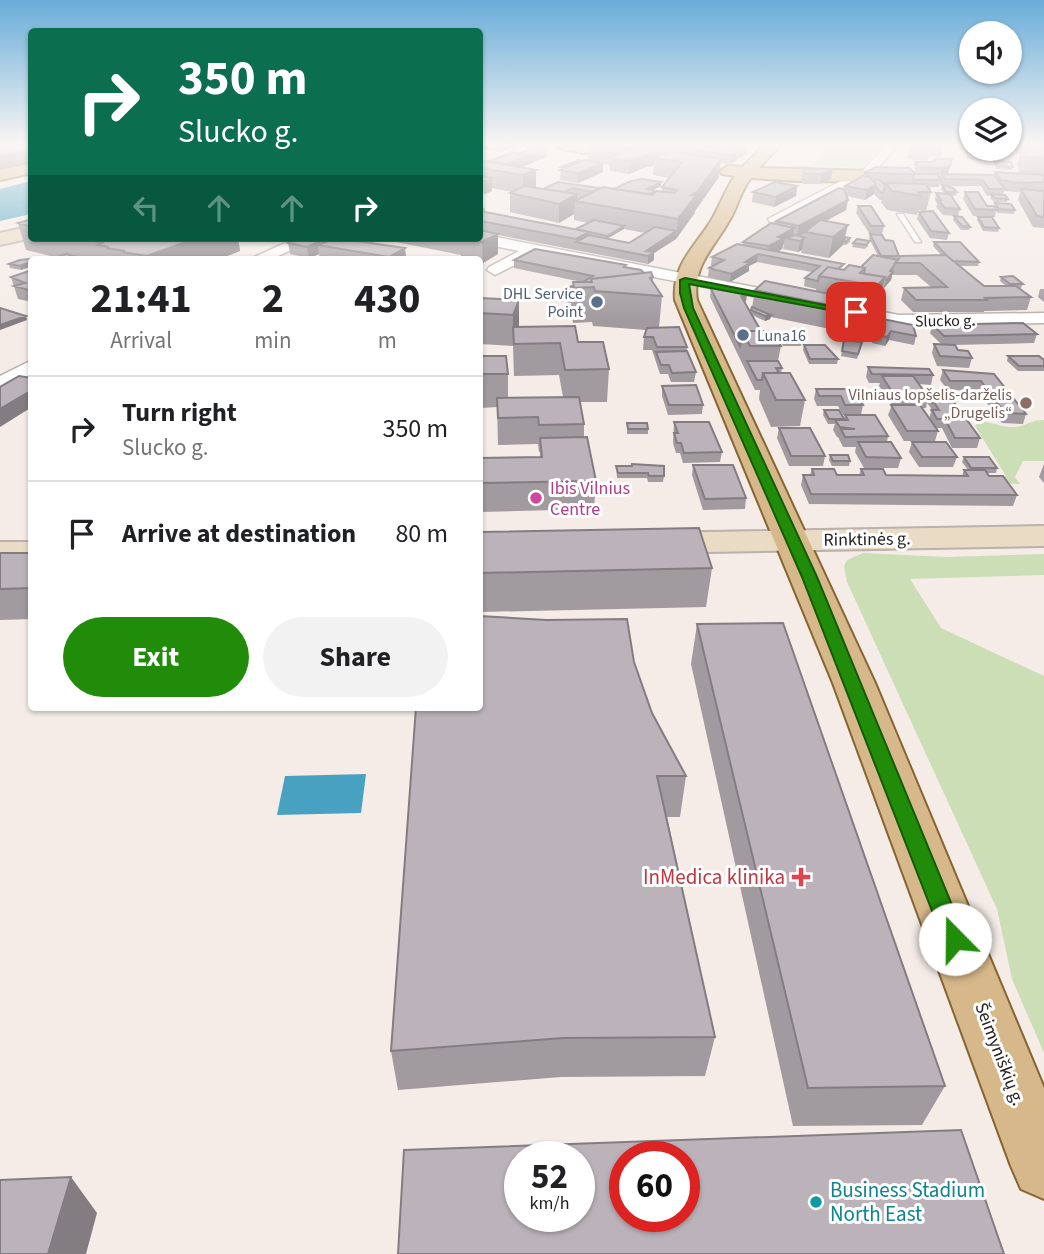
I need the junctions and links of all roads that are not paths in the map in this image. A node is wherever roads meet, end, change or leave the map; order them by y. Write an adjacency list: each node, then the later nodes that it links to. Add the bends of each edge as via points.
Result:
1 (728, 204): 4 (main road)
2 (737, 204): 4 (main road)
3 (806, 204): 6 (street)
4 (726, 211): 15 (main road, via 695,255)
5 (900, 216): 10 (lane)
6 (775, 219)
7 (28, 233): 8 (main road)
8 (0, 239)
9 (483, 239): 12 (street, Slucko g.)
10 (918, 240)
11 (299, 242): 13 (street)
12 (533, 250): 14 (street); 15 (street, Slucko g.)
13 (265, 256)
14 (495, 270)
15 (685, 280): 16 (street, Slucko g., via 899,320); 20 (main road, Šeimyniškių g., via 688,308)
16 (1044, 318)
17 (28, 368): 18 (street)
18 (0, 384)
19 (1044, 536): 20 (main road, Rinktinės g.)
20 (793, 541): 21 (main road, Rinktinės g.); 24 (main road, Šeimyniškių g., via 854,683)
21 (617, 544)
22 (0, 552): 23 (main road)
23 (28, 552)
24 (1044, 1166)

